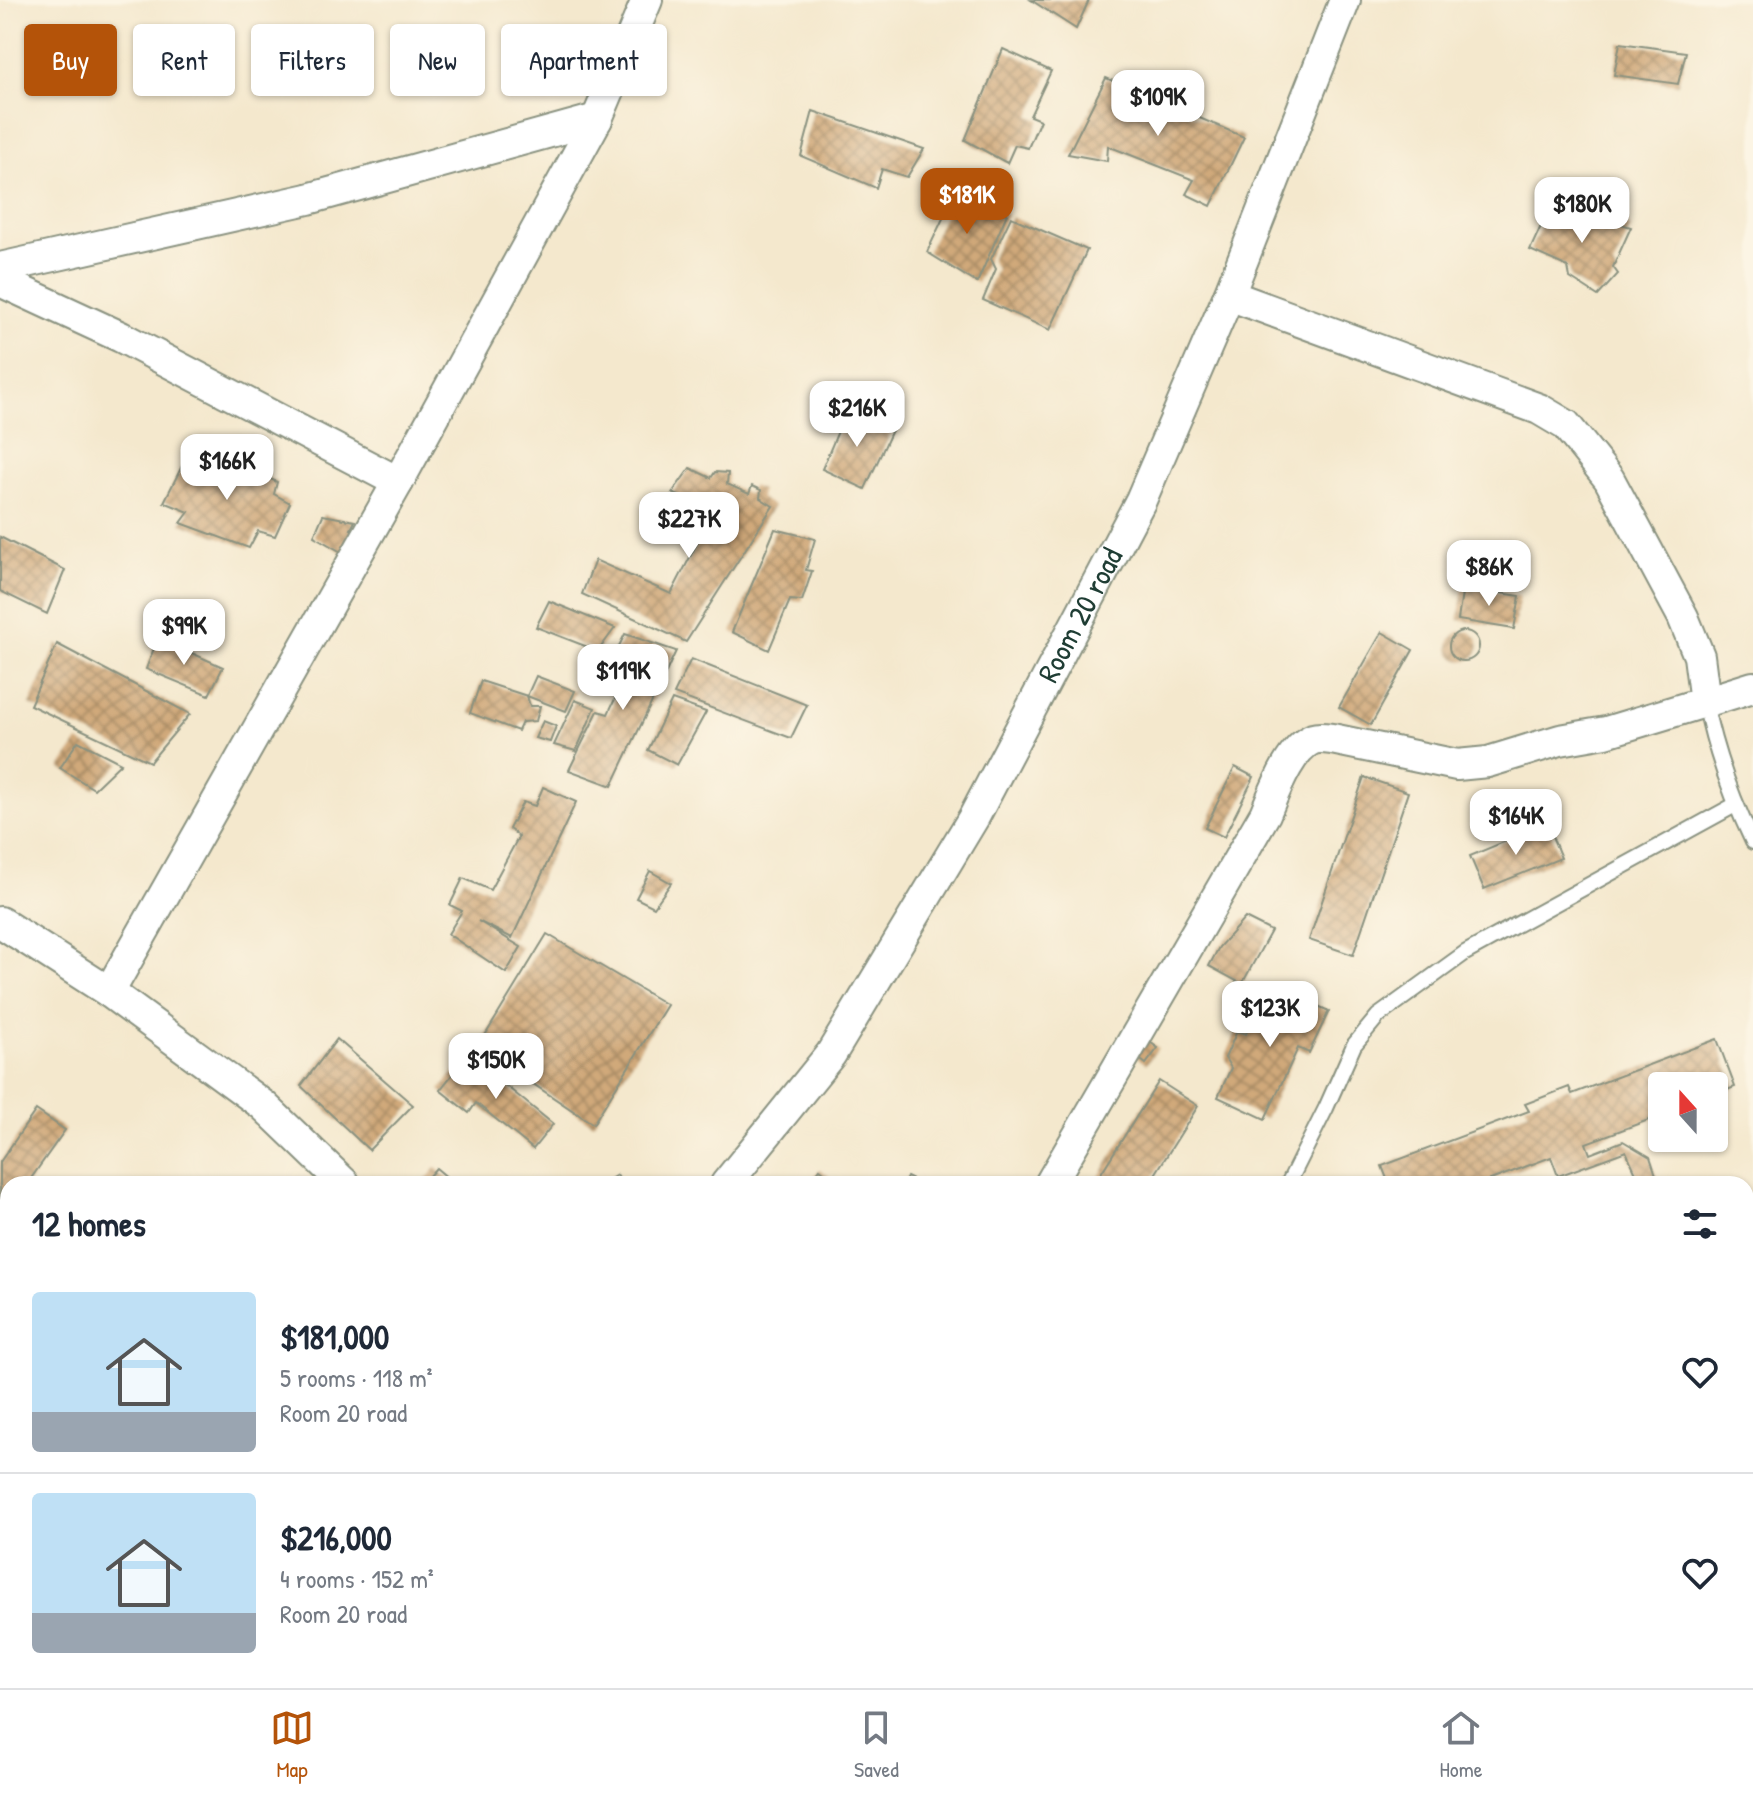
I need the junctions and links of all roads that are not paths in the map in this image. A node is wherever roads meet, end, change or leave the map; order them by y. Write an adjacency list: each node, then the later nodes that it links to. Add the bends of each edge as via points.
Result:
1 (647, 0): 3 (street)
2 (1345, 0): 6 (street, Room 20 road)
3 (597, 119): 4 (street, via 308,199); 7 (street)
4 (0, 268)
5 (0, 281): 7 (street, via 121,337)
6 (1229, 295): 9 (street, via 1539,409 1566,425 1609,479 1683,617 1699,656); 15 (street, Room 20 road, via 1141,500 974,817 831,1054)
7 (398, 482): 13 (street)
8 (1753, 687): 9 (street)
9 (1705, 702): 10 (lane); 16 (street, via 1488,762 1457,765 1317,737 1305,743)
10 (1735, 805): 11 (lane); 17 (lane, via 1465,953 1378,1016 1354,1045)
11 (1753, 842)
12 (0, 922): 13 (street)
13 (109, 992): 14 (street, via 263,1105)
14 (337, 1176)
15 (732, 1176)
16 (1055, 1176)
17 (1292, 1176)

